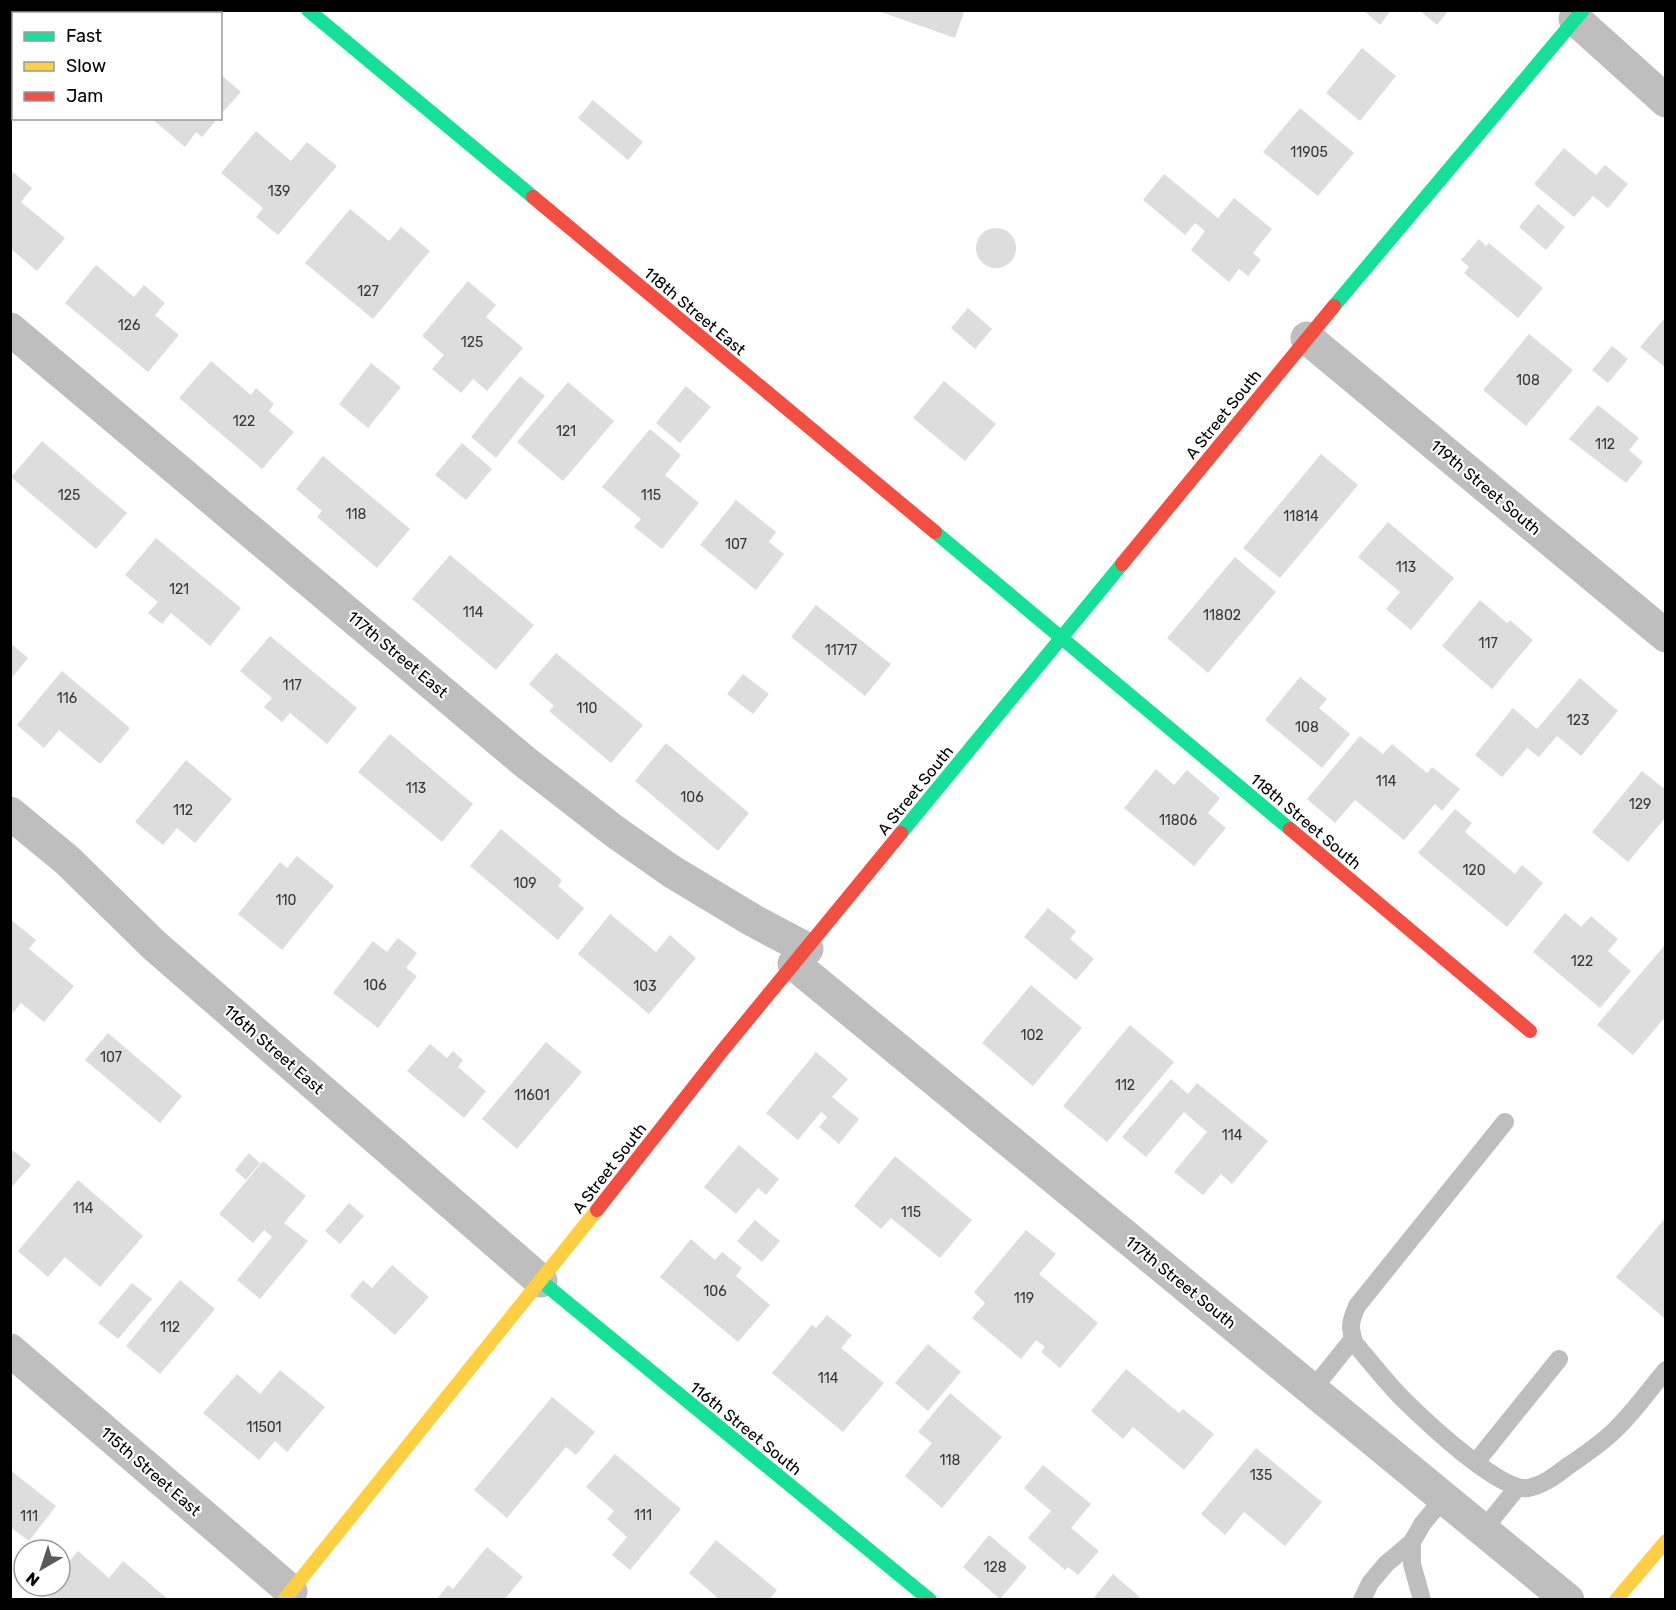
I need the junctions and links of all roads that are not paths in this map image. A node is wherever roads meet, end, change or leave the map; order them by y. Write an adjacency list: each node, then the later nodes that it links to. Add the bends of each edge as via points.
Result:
1 (308, 10): 7 (street, 118th Street East)
2 (1579, 15): 3 (street); 5 (street, A Street South)
3 (1665, 101)
4 (10, 329): 9 (street, 117th Street East, via 525,762 671,872 754,921)
5 (1307, 338): 6 (street, 119th Street South); 7 (street, A Street South)
6 (1665, 636)
7 (1061, 637): 9 (street, A Street South); 10 (street, 118th Street South)
8 (10, 813): 12 (street, 116th Street East, via 67,860 155,946)
9 (800, 957): 12 (street, A Street South); 17 (street, 117th Street South)
10 (1530, 1031)
11 (1504, 1122): 13 (lane, via 1357,1306 1351,1320)
12 (541, 1281): 24 (street, A Street South); 25 (street, 116th Street South)
13 (1353, 1339): 17 (lane); 18 (lane, via 1402,1398)
14 (10, 1350): 24 (street, 115th Street East)
15 (1559, 1359): 18 (lane)
16 (1665, 1370): 19 (lane, via 1602,1442 1546,1482)
17 (1312, 1390): 20 (street, 117th Street South)
18 (1476, 1462): 19 (lane)
19 (1517, 1488): 21 (lane)
20 (1444, 1498): 21 (street, 117th Street South); 23 (lane)
21 (1483, 1530): 28 (street, 117th Street South)
22 (1665, 1541): 29 (street)
23 (1412, 1542): 26 (lane, via 1386,1564); 27 (lane, via 1412,1563)
24 (288, 1595)
25 (930, 1599)
26 (1362, 1599)
27 (1422, 1599)
28 (1568, 1599)
29 (1616, 1599)

